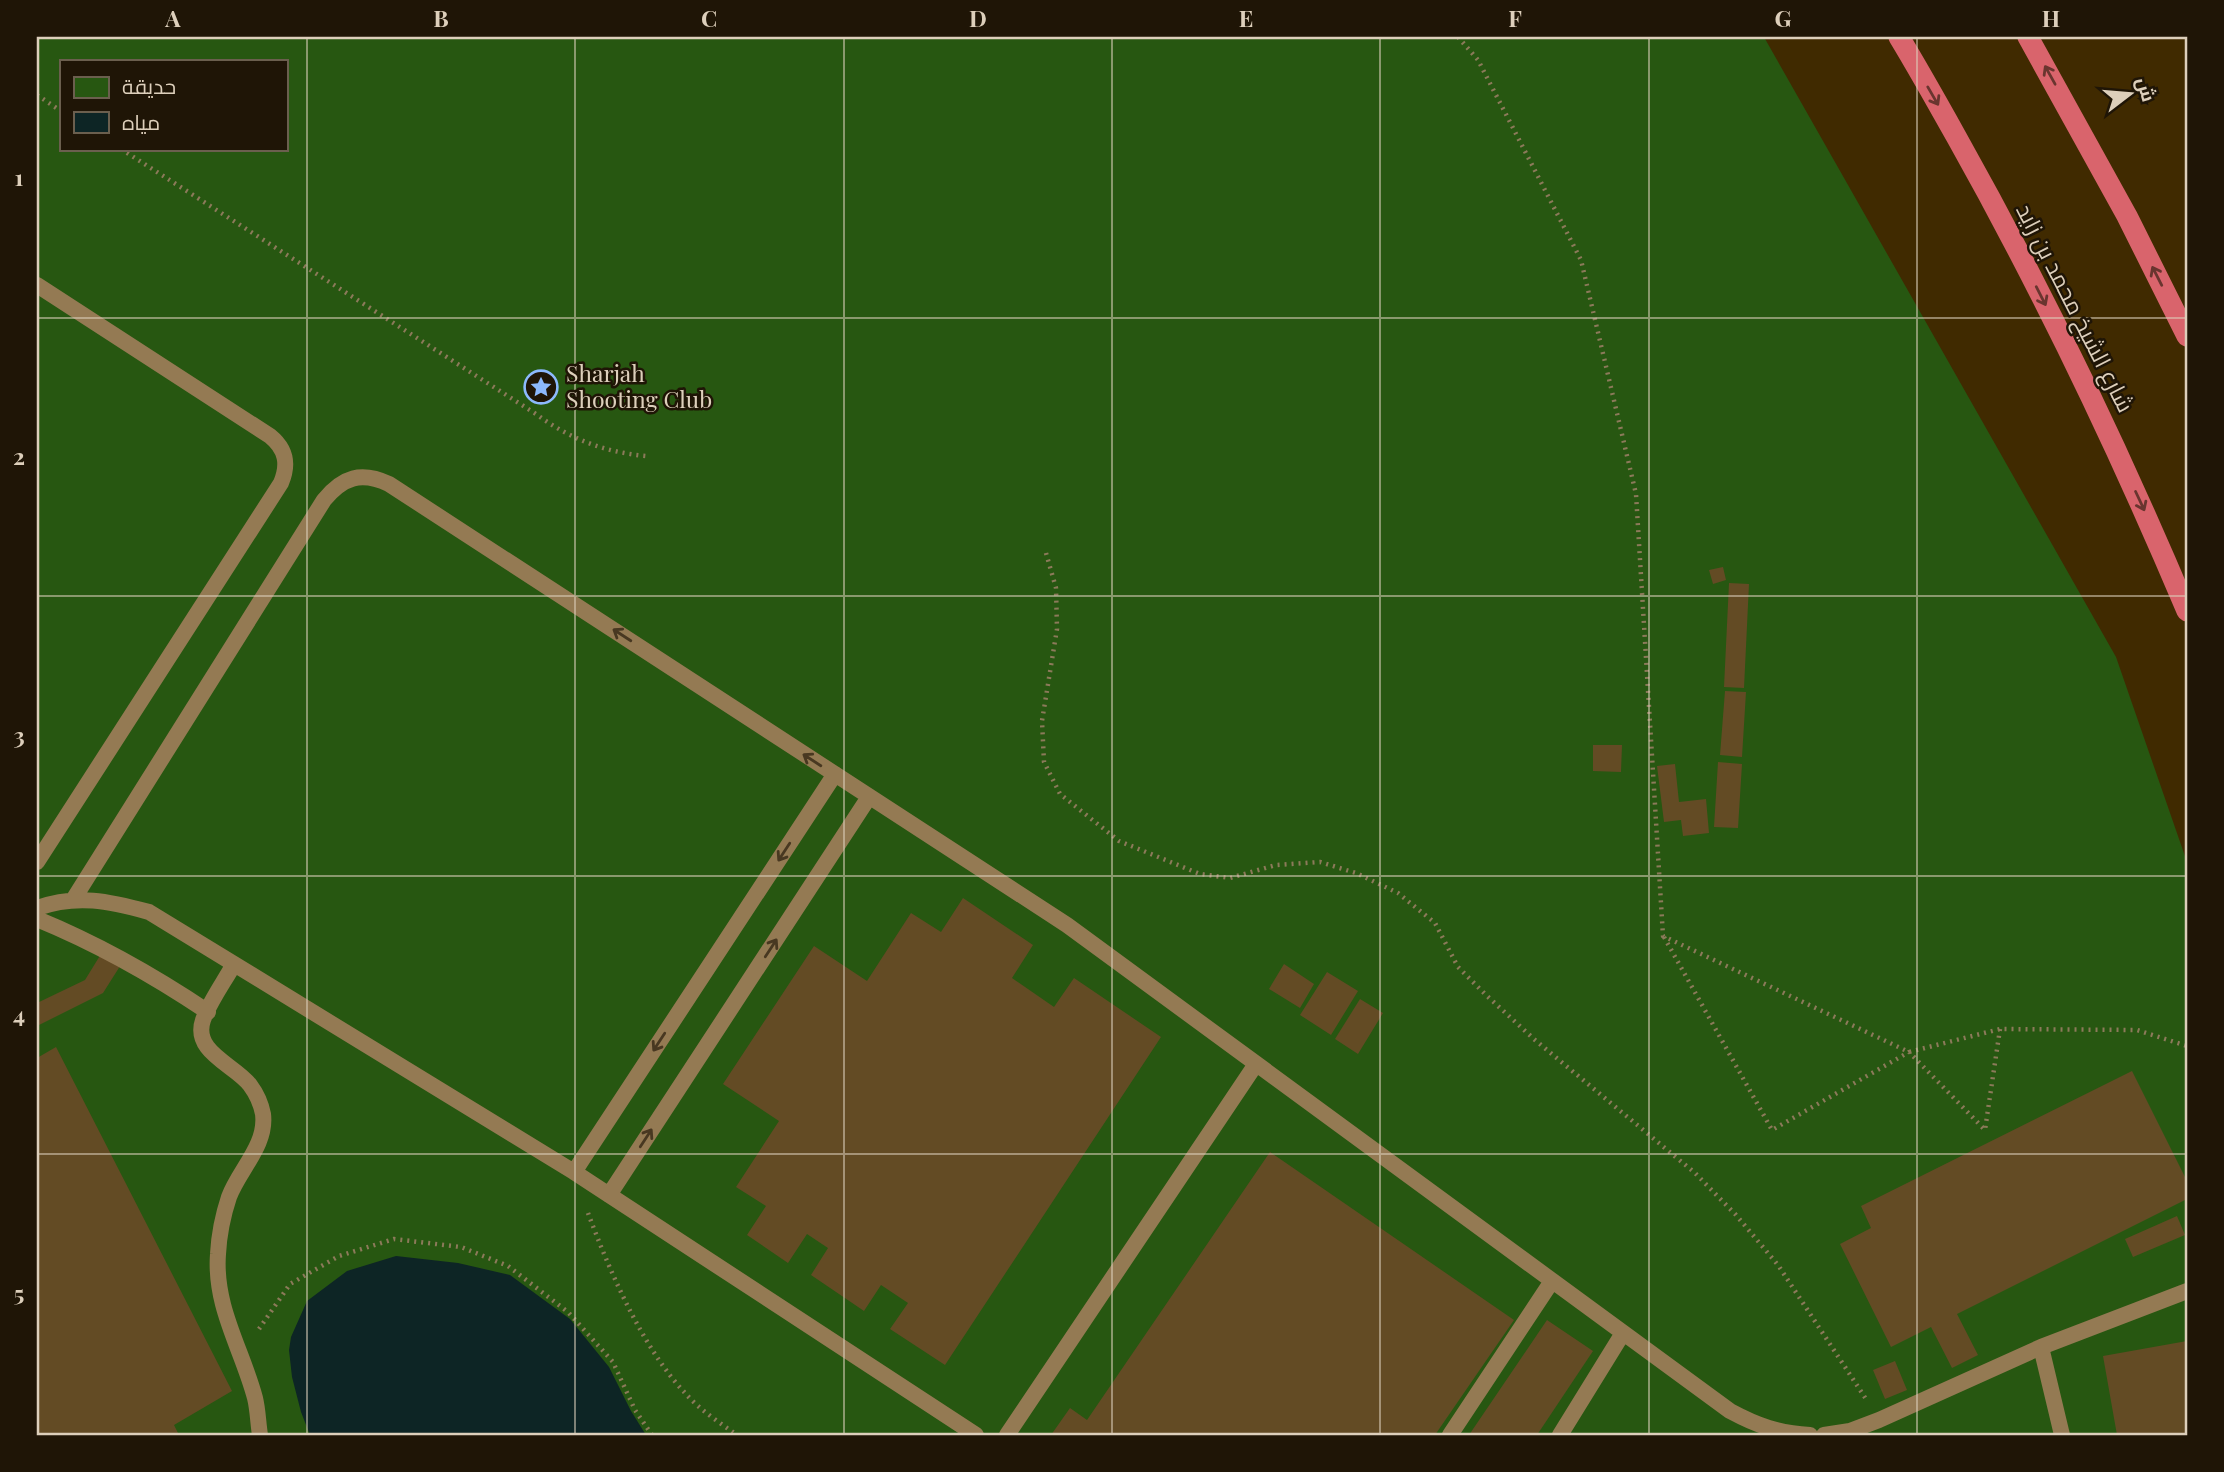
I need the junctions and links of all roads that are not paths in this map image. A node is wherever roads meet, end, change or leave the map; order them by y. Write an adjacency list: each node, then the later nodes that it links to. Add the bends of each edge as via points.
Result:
1 (1899, 37): 5 (highway, شارع الشيخ محمد بن زايد, one-way to 5, via 1990,197 2070,352)
2 (2028, 37): 4 (highway, one-way to 2, via 2127,216)
3 (37, 285): 8 (lane, via 270,436 284,452 286,462 281,483)
4 (2187, 337)
5 (2187, 611)
6 (835, 774): 7 (lane); 9 (lane, one-way to 9, via 389,484 360,477 333,488 324,500); 15 (lane, one-way to 15)
7 (869, 797): 14 (lane, via 1067,925); 16 (lane, one-way to 7)
8 (37, 862)
9 (73, 901): 10 (lane); 12 (lane, via 111,901 149,912)
10 (37, 908)
11 (37, 919): 13 (lane, via 121,958)
12 (234, 964): 13 (lane); 15 (lane)
13 (208, 1012): 21 (lane, via 202,1022 204,1044 249,1083 263,1114 256,1148 230,1195 218,1257 226,1320 255,1398)
14 (1256, 1064): 17 (lane); 23 (lane)
15 (574, 1172): 16 (lane)
16 (609, 1195): 22 (lane)
17 (1552, 1281): 19 (lane); 24 (lane)
18 (2187, 1291): 20 (lane)
19 (1623, 1332): 25 (lane); 26 (lane, via 1730,1411 1758,1426)
20 (2041, 1347): 27 (lane, via 1879,1420); 28 (lane)
21 (260, 1435)
22 (976, 1435)
23 (1007, 1435)
24 (1450, 1435)
25 (1560, 1435)
26 (1810, 1435)
27 (1824, 1435)
28 (2062, 1435)

